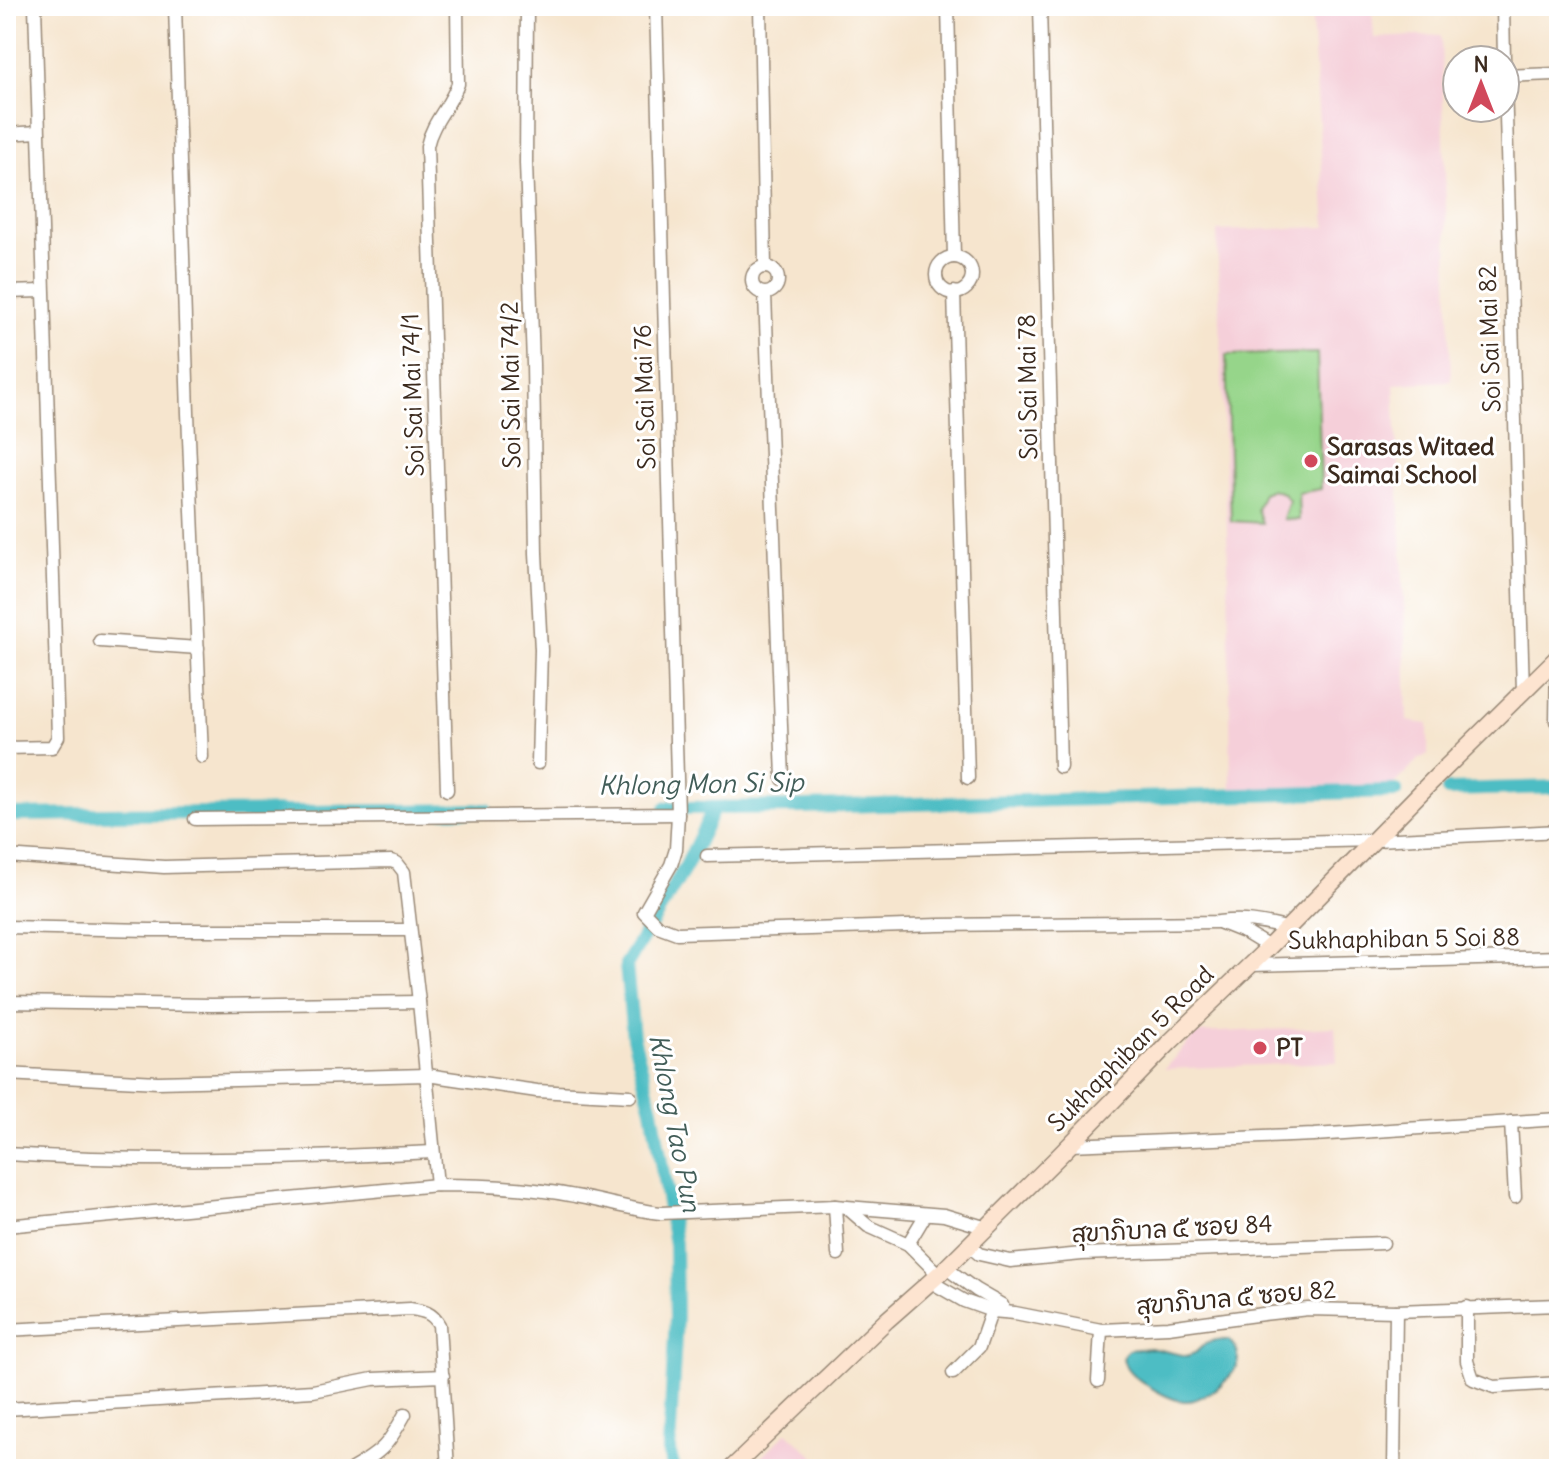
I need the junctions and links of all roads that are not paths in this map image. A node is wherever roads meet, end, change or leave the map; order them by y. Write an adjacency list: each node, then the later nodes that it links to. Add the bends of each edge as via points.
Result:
1 (35, 6): 14 (street)
2 (175, 6): 23 (street)
3 (457, 6): 33 (street, Soi Sai Mai 74/1, via 458,84 427,146)
4 (527, 6): 29 (street, Soi Sai Mai 74/2, via 526,163 541,650)
5 (656, 6): 34 (street, Soi Sai Mai 76)
6 (760, 6): 17 (street)
7 (948, 6): 16 (street)
8 (1040, 6): 30 (street, Soi Sai Mai 78)
9 (1503, 6): 10 (street)
10 (1504, 44)
11 (1555, 74): 12 (street)
12 (1521, 77)
13 (1506, 124): 25 (street, Soi Sai Mai 82)
14 (38, 132): 15 (street); 18 (street)
15 (6, 134)
16 (954, 257): 20 (street, via 965,260 972,276 968,287); 20 (street, via 938,265 936,277 945,291)
17 (765, 267): 21 (street, via 752,281); 21 (street, via 778,280)
18 (43, 291): 19 (street); 27 (street, via 58,737 52,747)
19 (6, 292)
20 (954, 292): 31 (street)
21 (765, 294): 32 (street)
22 (100, 641): 23 (street)
23 (198, 648): 28 (street)
24 (1558, 657): 25 (main road, Sukhaphiban 5 Road); 26 (street)
25 (1523, 691): 37 (main road, Sukhaphiban 5 Road)
26 (1556, 721)
27 (6, 748)
28 (202, 757)
29 (538, 763)
30 (1060, 767)
31 (968, 778)
32 (783, 779)
33 (447, 790)
34 (678, 812): 35 (street); 40 (street, Soi Sai Mai 76, via 671,865 644,912 677,933)
35 (195, 819)
36 (1559, 831): 37 (street)
37 (1376, 840): 39 (street); 42 (main road, Sukhaphiban 5 Road)
38 (6, 856): 43 (street, via 164,867 391,861 404,872)
39 (707, 856)
40 (1218, 922): 42 (street, via 1252,920); 44 (street)
41 (6, 927): 43 (street)
42 (1286, 928): 44 (main road, Sukhaphiban 5 Road)
43 (410, 930): 48 (street)
44 (1269, 947): 46 (main road, Sukhaphiban 5 Road)
45 (1559, 957): 46 (street, Sukhaphiban 5 Soi 88)
46 (1250, 965): 54 (main road, Sukhaphiban 5 Road)
47 (6, 1002): 48 (street)
48 (419, 1002): 50 (street)
49 (6, 1074): 50 (street, via 158,1082)
50 (427, 1075): 51 (street, via 537,1091); 55 (street)
51 (630, 1096)
52 (1559, 1119): 53 (street)
53 (1511, 1122): 54 (street); 58 (street)
54 (1070, 1145): 62 (main road, Sukhaphiban 5 Road)
55 (433, 1152): 56 (street, via 157,1161); 57 (street)
56 (6, 1154)
57 (437, 1185): 59 (street, via 528,1188 667,1213); 61 (street)
58 (1515, 1197)
59 (840, 1207): 60 (street); 64 (street); 66 (street)
60 (926, 1214): 62 (street); 64 (street)
61 (6, 1226)
62 (987, 1228): 65 (main road, Sukhaphiban 5 Road)
63 (1383, 1243): 65 (street, สุขาภิบาล ๕ ซอย 84, via 1010,1261 979,1254)
64 (908, 1244): 67 (street)
65 (968, 1245): 67 (main road, Sukhaphiban 5 Road)
66 (838, 1254)
67 (938, 1275): 69 (street, สุขาภิบาล ๕ ซอย 82, via 976,1290); 69 (street, สุขาภิบาล ๕ ซอย 82, via 964,1301); 82 (main road, Sukhaphiban 5 Road)
68 (1559, 1305): 70 (street, สุขาภิบาล ๕ ซอย 82)
69 (994, 1306): 73 (street, สุขาภิบาล ๕ ซอย 82); 74 (street, via 979,1347)
70 (1467, 1307): 71 (street, สุขาภิบาล ๕ ซอย 82); 77 (street, via 1467,1361 1473,1379 1494,1387)
71 (1396, 1311): 73 (street, สุขาภิบาล ๕ ซอย 82, via 1308,1309); 83 (street)
72 (6, 1330): 75 (street, via 410,1309 431,1314 439,1325)
73 (1101, 1330): 76 (street)
74 (953, 1373)
75 (443, 1376): 78 (street, via 373,1379 313,1391); 81 (street)
76 (1098, 1381)
77 (1559, 1383)
78 (6, 1409)
79 (405, 1414): 80 (street, via 383,1449)
80 (352, 1469)
81 (448, 1469)
82 (731, 1469)
83 (1394, 1469)

